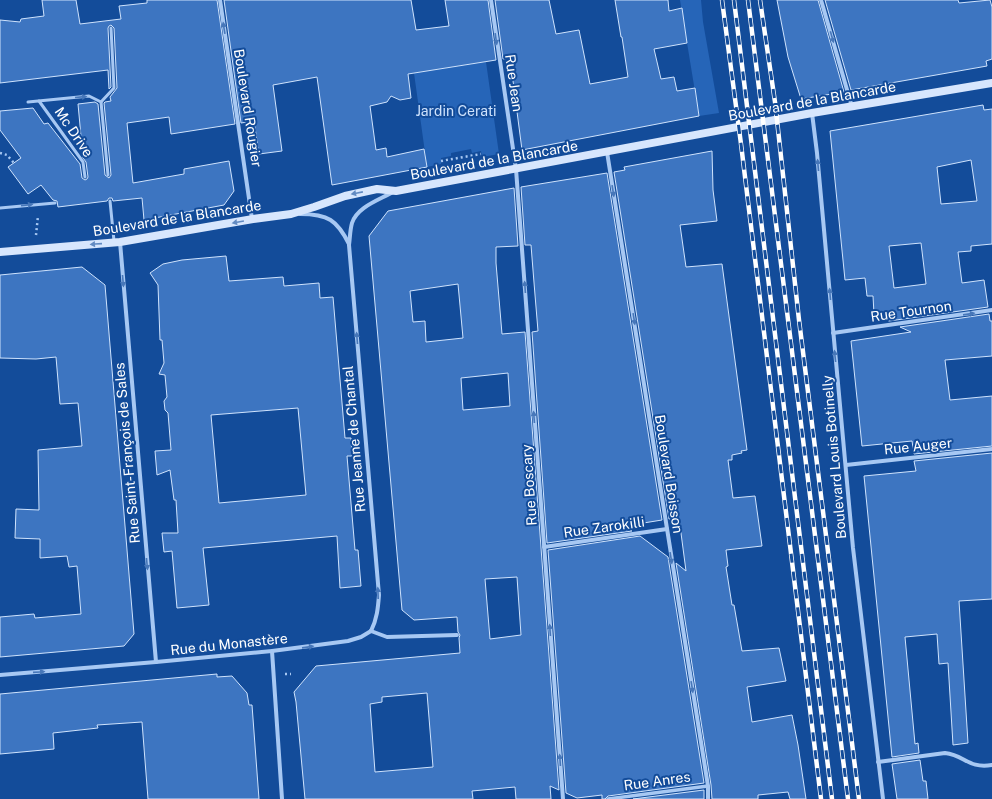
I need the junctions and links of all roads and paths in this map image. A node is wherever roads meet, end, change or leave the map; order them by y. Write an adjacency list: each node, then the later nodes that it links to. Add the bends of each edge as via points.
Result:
1 (220, 0): 25 (street, Boulevard Rougier, one-way to 1)
2 (491, 0): 16 (street, Rue Jean, one-way to 16)
3 (821, 0): 9 (street, one-way to 9)
4 (111, 28): 8 (lane, via 114,88)
5 (992, 83): 9 (main road, Boulevard de la Blancarde)
6 (39, 101): 7 (lane); 8 (lane, one-way to 8, via 89,96); 18 (lane, Mc Drive, via 83,162)
7 (28, 102)
8 (101, 102): 17 (lane)
9 (852, 107): 10 (main road, Boulevard de la Blancarde)
10 (812, 113): 11 (main road, Boulevard de la Blancarde); 31 (street, Boulevard Louis Botinelly, one-way to 10)
11 (607, 152): 16 (main road, Boulevard de la Blancarde); 34 (street, Boulevard Boisson, one-way to 34)
12 (0, 153): 15 (path, via 7,154)
13 (481, 154): 14 (path)
14 (441, 161)
15 (14, 163)
16 (516, 169): 19 (main road, Boulevard de la Blancarde); 35 (street, Rue Boscary, one-way to 16)
17 (108, 175)
18 (85, 177)
19 (396, 191): 24 (main road, Boulevard de la Blancarde, one-way to 24, via 377,189 345,196); 28 (street, Rue Jeanne de Chantal, via 364,207 356,215)
20 (110, 201): 27 (lane)
21 (55, 203): 22 (lane)
22 (39, 204): 23 (lane, one-way to 22); 26 (path)
23 (0, 208)
24 (291, 214): 25 (main road, Boulevard de la Blancarde); 28 (street, Rue Jeanne de Chantal, via 312,214 334,222 341,229)
25 (252, 219): 27 (main road, Boulevard de la Blancarde, one-way to 27)
26 (36, 237)
27 (117, 242): 29 (main road, Boulevard de la Blancarde, one-way to 29); 39 (street, Rue Saint-François de Sales, one-way to 39)
28 (349, 245): 36 (street, Rue Jeanne de Chantal, one-way to 28, via 378,614 378,595)
29 (0, 252)
30 (992, 310): 31 (street, Rue Tournon, one-way to 30)
31 (833, 333): 33 (street, Boulevard Louis Botinelly, one-way to 31)
32 (992, 449): 33 (street, Rue Auger)
33 (846, 465): 41 (street, Boulevard Louis Botinelly)
34 (667, 529): 35 (street, Rue Zarokilli); 43 (street, Boulevard Boisson, one-way to 43)
35 (544, 547): 45 (street, Rue Boscary, one-way to 35)
36 (371, 631): 37 (street, via 387,637); 38 (street, Rue du Monastère, one-way to 36, via 348,641)
37 (457, 635)
38 (272, 651): 39 (street, Rue du Monastère); 44 (street)
39 (156, 662): 40 (street, Rue du Monastère, one-way to 39)
40 (0, 675)
41 (878, 762): 42 (street, via 945,753 954,754 974,765); 48 (street, Boulevard Louis Botinelly)
42 (992, 765)
43 (708, 786): 46 (street, Rue Anres); 47 (street, Boulevard Boisson)
44 (282, 799)
45 (563, 799)
46 (608, 799)
47 (708, 799)
48 (883, 799)

